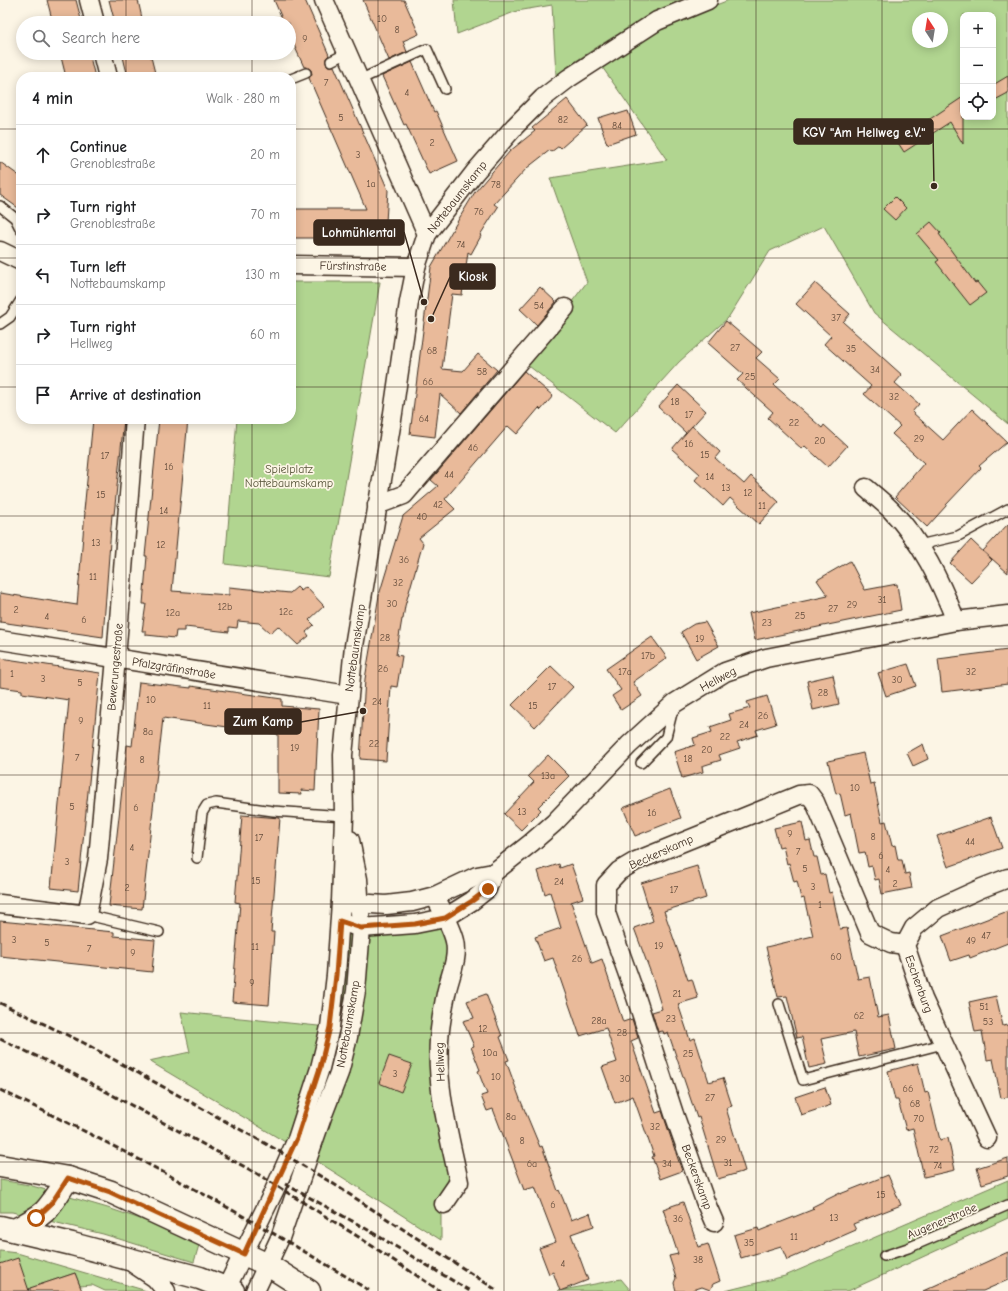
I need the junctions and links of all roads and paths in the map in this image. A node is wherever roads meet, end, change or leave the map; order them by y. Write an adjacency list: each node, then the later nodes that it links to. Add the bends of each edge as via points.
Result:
1 (90, 0): 4 (street)
2 (324, 0): 5 (street)
3 (708, 0): 15 (street, Nottebaumskamp, via 657,21 568,78 543,98 475,172)
4 (93, 16)
5 (347, 53): 7 (lane); 11 (street)
6 (104, 60): 8 (street)
7 (331, 61)
8 (107, 72)
9 (306, 73): 10 (lane)
10 (296, 77)
11 (359, 80): 12 (lane, via 427,49); 15 (street)
12 (445, 89)
13 (0, 206): 14 (lane)
14 (16, 220)
15 (427, 234): 21 (street, Nottebaumskamp)
16 (0, 251): 17 (street)
17 (16, 259)
18 (16, 262): 19 (street)
19 (0, 264)
20 (296, 265): 21 (street, Fürstinstraße)
21 (416, 267): 27 (street, Nottebaumskamp)
22 (16, 307): 24 (lane)
23 (565, 308): 27 (street, via 404,495)
24 (0, 324)
25 (135, 424): 33 (street, Bewerungestraße)
26 (866, 488): 29 (street, via 892,511)
27 (378, 505): 34 (street, Nottebaumskamp)
28 (1008, 509): 29 (lane, via 958,536)
29 (919, 545): 31 (street, via 939,580)
30 (1008, 615): 31 (street, Hellweg)
31 (956, 621): 35 (street, Hellweg, via 766,658 725,672)
32 (0, 640): 33 (street, Pfalzgräfinstraße)
33 (116, 658): 34 (street, Pfalzgräfinstraße); 45 (street, Bewerungestraße, via 98,859)
34 (348, 696): 37 (street, Nottebaumskamp, via 343,755)
35 (675, 704): 36 (lane, via 666,738); 39 (street, Hellweg, via 629,745 554,823)
36 (641, 763)
37 (344, 816): 38 (lane, via 207,805 202,813); 42 (street, Nottebaumskamp); 44 (street, Nottebaumskamp, via 358,879)
38 (197, 858)
39 (493, 874): 41 (street, Hellweg, via 478,876); 46 (street, Hellweg, via 488,889)
40 (1008, 878): 50 (street, Eschenburg, via 938,908 914,928)
41 (435, 896): 44 (street, Hellweg, via 386,906); 46 (street, Hellweg)
42 (341, 902): 44 (street, Hellweg); 47 (street, Nottebaumskamp)
43 (0, 904): 45 (street)
44 (359, 904): 48 (street, Nottebaumskamp)
45 (87, 915): 49 (lane)
46 (445, 918): 48 (street, Hellweg, via 415,924); 56 (street, Hellweg, via 456,942 456,952 439,1039 440,1076 446,1122 459,1182)
47 (340, 921): 48 (street, Hellweg); 60 (street, Nottebaumskamp, via 330,1027 320,1068 297,1138)
48 (361, 928): 63 (street, Nottebaumskamp, via 356,991 339,1073)
49 (159, 932)
50 (905, 945): 52 (street, Eschenburg, via 923,999); 58 (street, Beckerskamp, via 891,943 870,932 815,802 809,794 799,795 636,860 619,871 606,885 606,913 674,1114)
51 (779, 1004): 52 (lane, via 803,1080)
52 (943, 1044): 53 (street, Eschenburg)
53 (987, 1138)
54 (0, 1166): 55 (main road)
55 (68, 1178): 59 (main road, via 44,1212 36,1218); 60 (main road, via 110,1192)
56 (444, 1204)
57 (1008, 1205): 61 (lane, Augenerstraße, via 915,1246)
58 (714, 1222)
59 (7, 1228): 62 (main road)
60 (244, 1254): 63 (main road); 64 (street, Nottebaumskamp)
61 (884, 1256)
62 (125, 1258): 64 (main road, via 200,1278); 65 (street, via 155,1278)
63 (268, 1266): 66 (street, Nottebaumskamp); 67 (main road)
64 (228, 1290)
65 (166, 1291)
66 (255, 1291)
67 (309, 1291)

